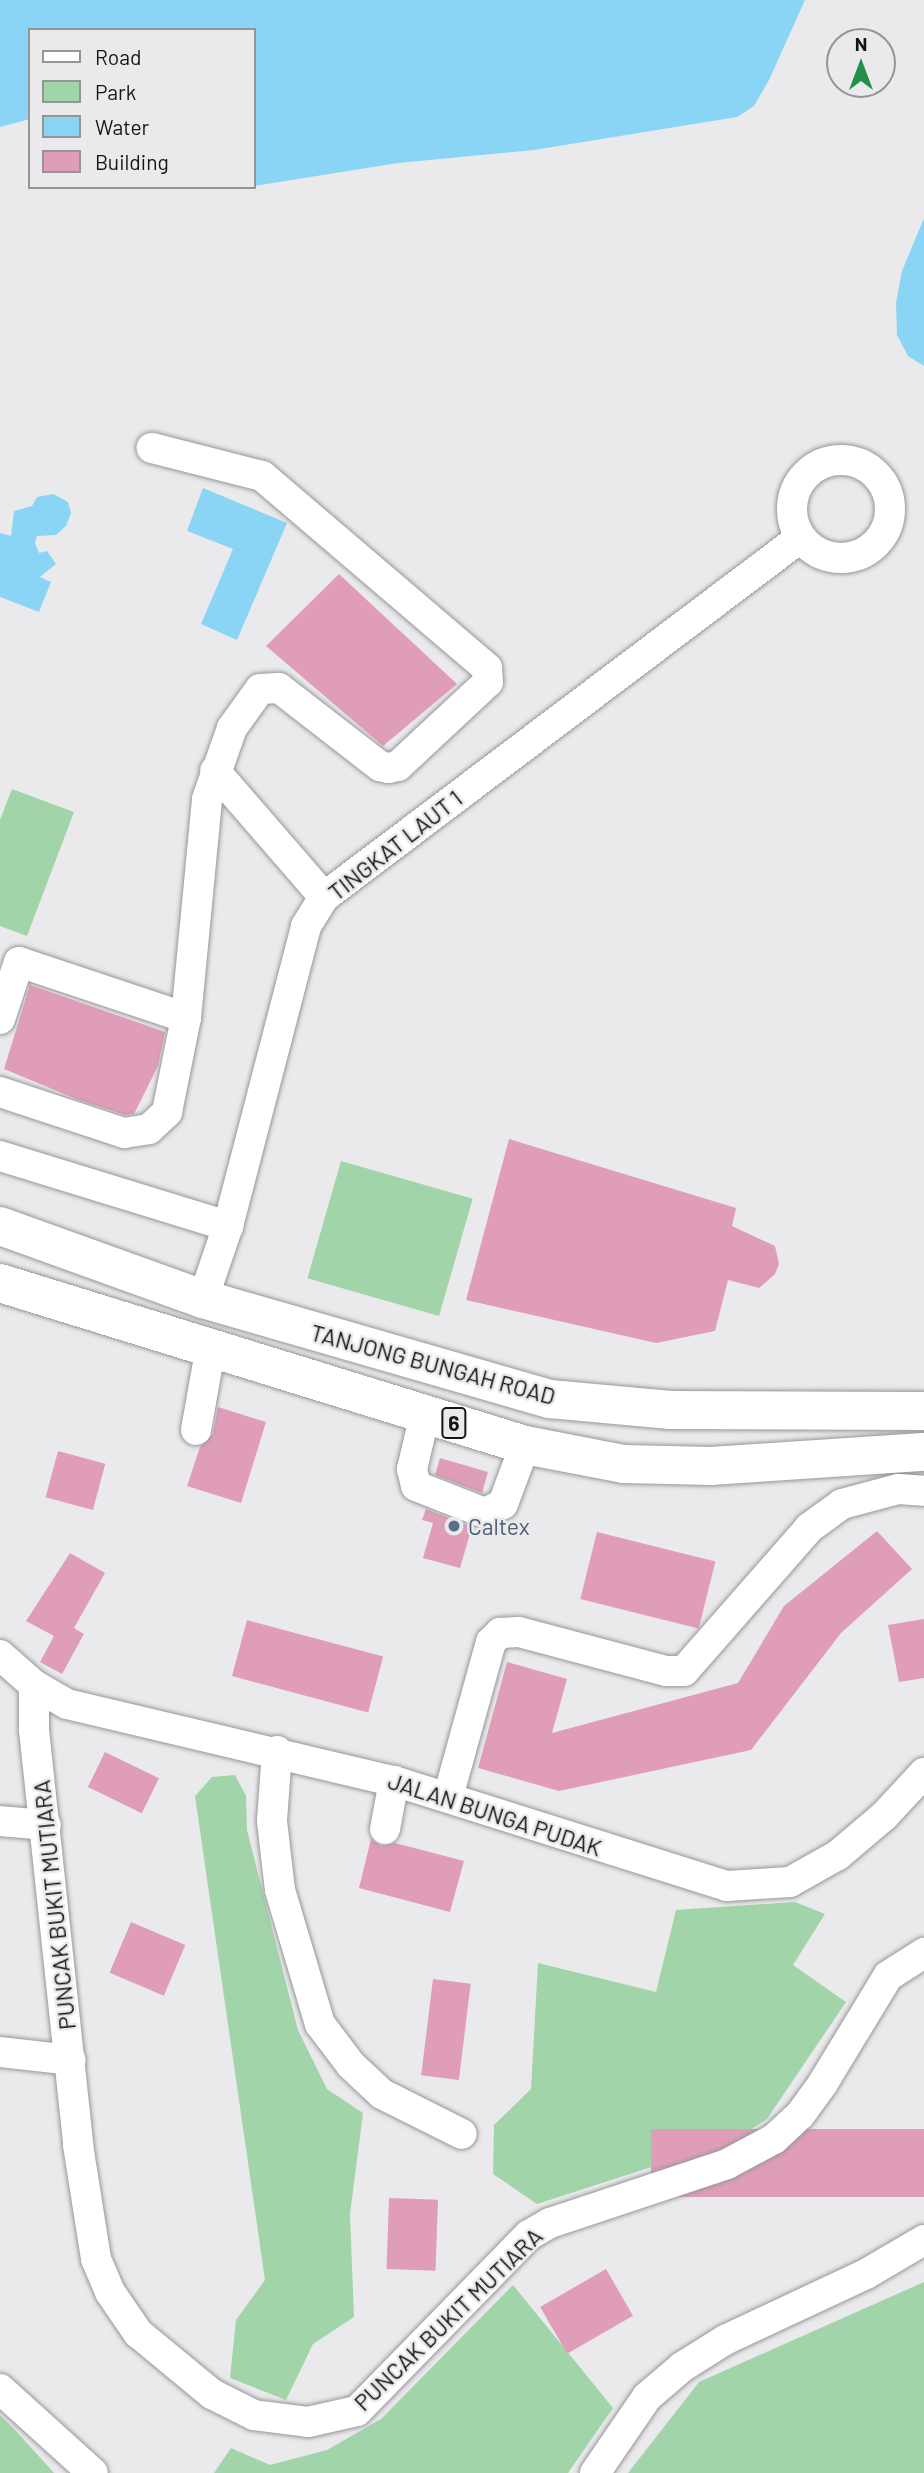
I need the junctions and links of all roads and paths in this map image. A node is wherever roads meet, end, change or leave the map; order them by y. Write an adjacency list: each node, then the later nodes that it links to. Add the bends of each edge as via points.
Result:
1 (152, 448): 3 (street, via 262,476 487,668 488,682 398,766 389,768 380,766 279,688 260,689 232,728)
2 (800, 538): 4 (street, TINGKAT LAUT 1)
3 (215, 771): 4 (street); 5 (street, via 201,829)
4 (324, 897): 10 (street, TINGKAT LAUT 1, via 306,926)
5 (186, 1018): 6 (street, via 19,962); 7 (street, via 167,1112 149,1129 124,1133)
6 (0, 1019)
7 (0, 1092)
8 (0, 1156): 10 (street)
9 (0, 1226): 12 (main road, TANJONG BUNGAH ROAD / 6)
10 (228, 1226): 12 (street, TINGKAT LAUT 1)
11 (11, 1291): 13 (main road, TANJONG BUNGAH ROAD / 6)
12 (203, 1299): 14 (main road, TANJONG BUNGAH ROAD / 6, via 550,1399 671,1410)
13 (211, 1346): 15 (main road, TANJONG BUNGAH ROAD / 6); 16 (street)
14 (924, 1411)
15 (425, 1414): 17 (main road, TANJONG BUNGAH ROAD / 6); 17 (street, via 412,1469 416,1486 485,1513 503,1504)
16 (196, 1430)
17 (526, 1445): 18 (main road, TANJONG BUNGAH ROAD / 6, via 624,1464 711,1466)
18 (924, 1452)
19 (924, 1491): 25 (street, via 898,1489 842,1504 809,1528 684,1671 666,1671 519,1632 500,1633 491,1642)
20 (0, 1656): 21 (street)
21 (34, 1685): 22 (street, JALAN BUNGA PUDAK, via 67,1704 103,1716); 27 (street, PUNCAK BUKIT MUTIARA)
22 (277, 1751): 24 (street, JALAN BUNGA PUDAK); 32 (street, via 272,1821 280,1890 320,2024 351,2065 382,2094)
23 (924, 1773): 25 (street, JALAN BUNGA PUDAK, via 884,1816 838,1854 790,1882 727,1886 668,1871)
24 (394, 1780): 25 (street, JALAN BUNGA PUDAK); 28 (street)
25 (448, 1797)
26 (0, 1821): 27 (street)
27 (46, 1825): 31 (street, PUNCAK BUKIT MUTIARA)
28 (385, 1829)
29 (924, 1953): 31 (street, PUNCAK BUKIT MUTIARA, via 888,1976 800,2115 774,2139 727,2164 550,2223 529,2235 357,2411 308,2421 254,2415 212,2394 138,2333 110,2292 96,2259 85,2204)
30 (0, 2052): 31 (street)
31 (71, 2060)
32 (462, 2134)
33 (924, 2240): 36 (street, via 682,2367 648,2397)
34 (0, 2389): 35 (street)
35 (93, 2473)
36 (595, 2473)

